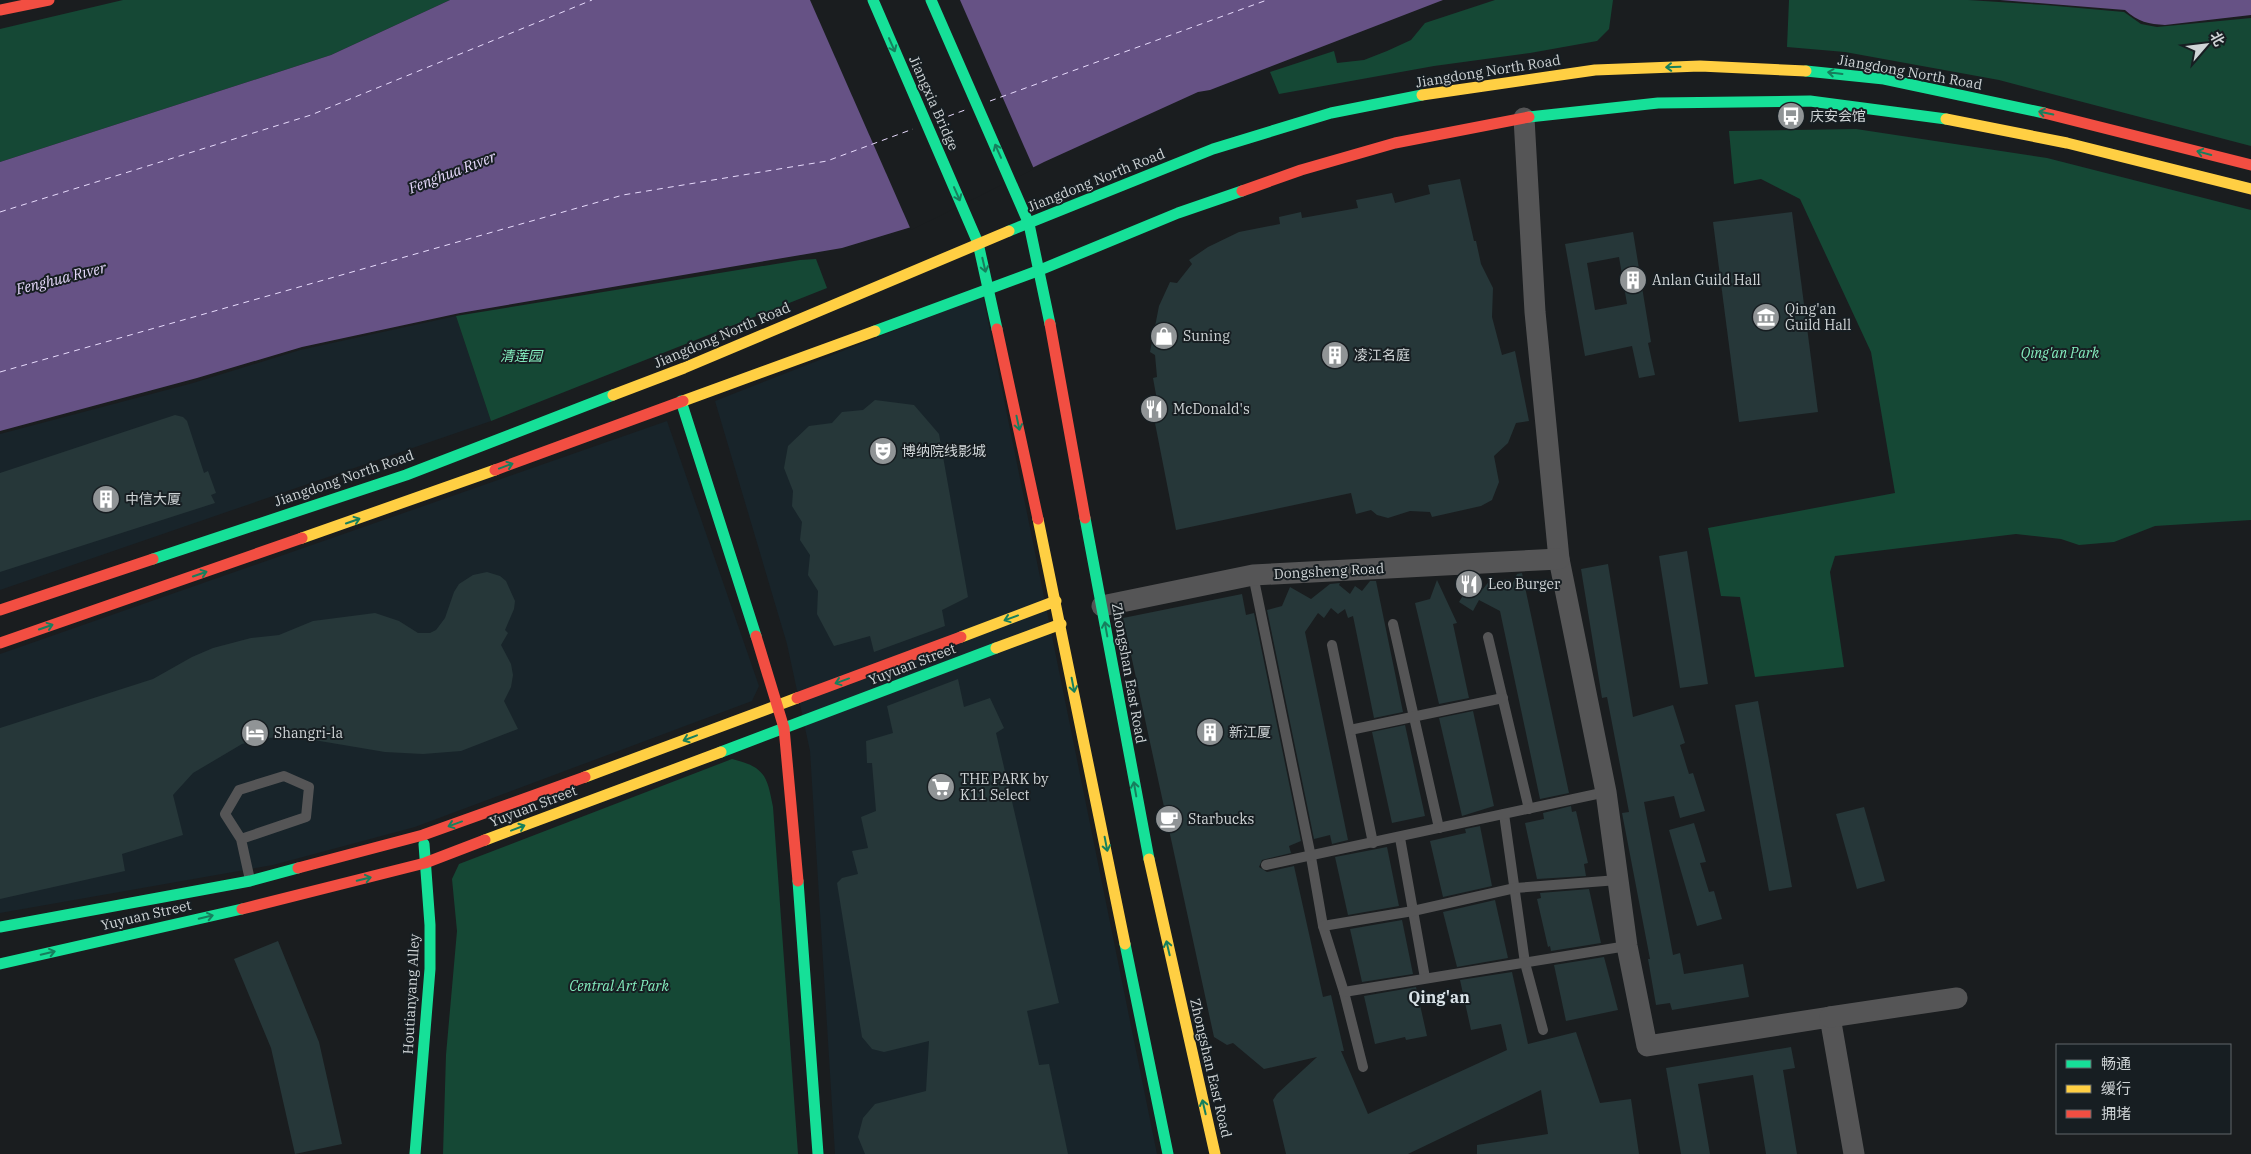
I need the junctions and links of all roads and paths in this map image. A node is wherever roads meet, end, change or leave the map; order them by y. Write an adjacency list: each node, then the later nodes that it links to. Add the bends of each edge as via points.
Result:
1 (49, 0): 4 (main road)
2 (873, 0): 9 (main road, Jiangxia Bridge, one-way to 9)
3 (931, 0): 8 (main road, Zhongshan East Road, one-way to 3)
4 (0, 10)
5 (1524, 118): 7 (main road, via 1658,103 1732,100 1829,103 1976,124); 10 (main road, via 1395,143 1301,170 1178,213); 13 (street, via 1534,312)
6 (2251, 165): 8 (main road, Jiangdong North Road, one-way to 8, via 2070,118 1884,80 1817,71 1700,66 1595,70 1449,90 1322,116 1213,149)
7 (2251, 189)
8 (1029, 224): 9 (main road, Jiangdong North Road); 10 (main road, Zhongshan East Road)
9 (978, 243): 11 (main road, one-way to 11); 17 (main road, Jiangdong North Road, via 684,368 406,474)
10 (1040, 270): 11 (main road); 16 (main road, Zhongshan East Road)
11 (989, 287): 12 (main road); 15 (main road, one-way to 15)
12 (681, 401): 21 (main road, one-way to 12, via 421,498); 24 (main road)
13 (1559, 559): 14 (street, Dongsheng Road); 28 (street)
14 (1253, 575): 16 (street, Dongsheng Road); 36 (lane)
15 (1056, 601): 18 (main road); 24 (main road, Yuyuan Street, one-way to 24)
16 (1102, 606): 57 (main road, Zhongshan East Road, one-way to 16, via 1144,838)
17 (0, 610)
18 (1061, 624): 26 (main road, Yuyuan Street); 56 (main road, one-way to 56)
19 (1393, 624): 25 (lane)
20 (1488, 637): 23 (lane)
21 (0, 643)
22 (1332, 646): 27 (lane)
23 (1503, 698): 25 (lane); 29 (lane)
24 (778, 704): 26 (main road); 32 (main road, Yuyuan Street, one-way to 32)
25 (1415, 717): 27 (lane); 31 (lane)
26 (784, 728): 37 (main road, Yuyuan Street, one-way to 26); 55 (main road)
27 (1350, 730): 35 (lane)
28 (1606, 792): 29 (lane); 39 (street)
29 (1528, 809): 30 (lane)
30 (1504, 814): 31 (lane); 41 (lane)
31 (1439, 828): 33 (lane)
32 (423, 835): 37 (main road, Houtianyang Alley); 40 (main road, Yuyuan Street)
33 (1400, 838): 35 (lane); 42 (lane)
34 (241, 839): 34 (lane, via 306,817 309,787 284,776 238,790 225,814); 40 (lane)
35 (1373, 843): 36 (lane)
36 (1311, 857): 38 (lane); 43 (lane)
37 (425, 863): 47 (main road, Yuyuan Street, one-way to 37, via 306,894); 54 (main road, Houtianyang Alley, via 430,969)
38 (1266, 865)
39 (1618, 880): 41 (lane); 45 (street)
40 (250, 881): 44 (main road, Yuyuan Street)
41 (1515, 888): 42 (lane); 46 (lane)
42 (1413, 911): 43 (lane); 48 (lane)
43 (1323, 926): 49 (lane)
44 (0, 927)
45 (1627, 946): 46 (lane); 51 (street, via 1648,1046)
46 (1525, 963): 48 (lane); 52 (lane)
47 (0, 964)
48 (1425, 978): 49 (lane)
49 (1344, 992): 53 (lane)
50 (1957, 998): 51 (street)
51 (1830, 1018): 58 (street)
52 (1543, 1030)
53 (1363, 1067)
54 (415, 1154)
55 (818, 1154)
56 (1168, 1154)
57 (1215, 1154)
58 (1854, 1154)

